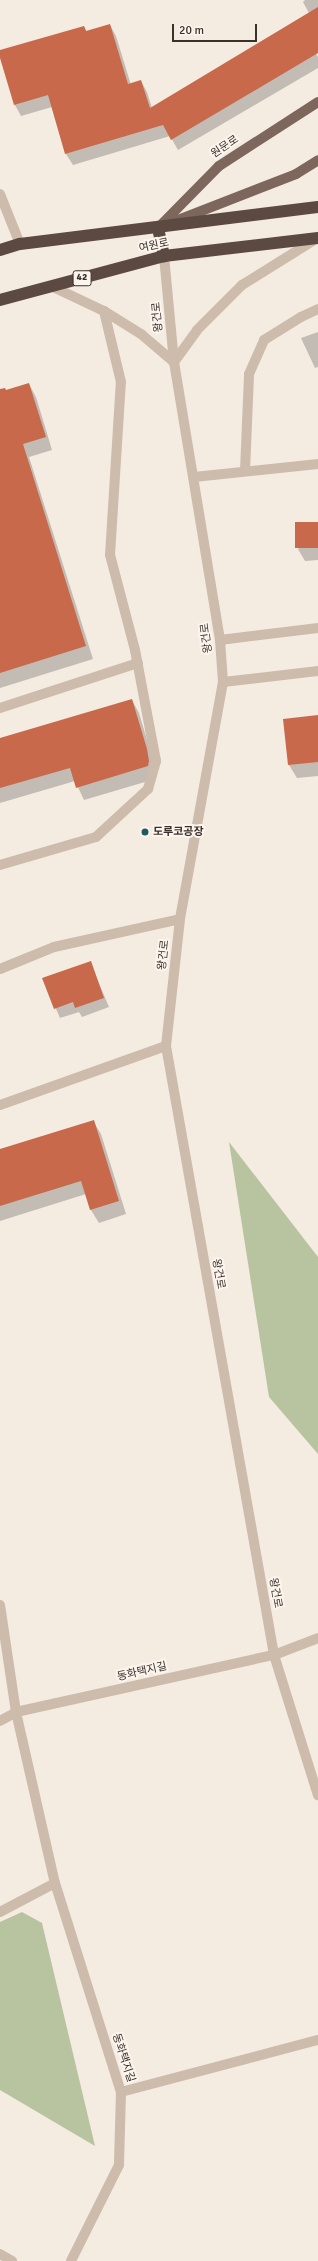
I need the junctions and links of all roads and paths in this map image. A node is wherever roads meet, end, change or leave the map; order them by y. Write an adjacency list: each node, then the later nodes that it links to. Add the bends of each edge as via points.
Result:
1 (318, 102): 5 (main road, 원문로, via 219,166)
2 (318, 160): 5 (main road, via 296,174)
3 (0, 194): 7 (street)
4 (318, 207): 5 (highway, 여원로)
5 (158, 228): 7 (highway, 여원로); 9 (highway)
6 (318, 238): 9 (highway, 여원로 / 42); 14 (street, via 242,285 197,330)
7 (20, 244): 8 (highway, 여원로)
8 (0, 250)
9 (164, 256): 10 (highway, 여원로 / 42); 14 (street, 왕건로)
10 (51, 286): 11 (highway, 여원로 / 42); 13 (street)
11 (0, 300)
12 (318, 309): 16 (street, via 264,340 249,374)
13 (104, 311): 14 (street, via 141,334); 20 (street, via 120,382 110,555)
14 (174, 362): 17 (street, 왕건로)
15 (318, 464): 16 (street)
16 (245, 472): 17 (street)
17 (194, 477): 19 (street, 왕건로)
18 (318, 628): 19 (street)
19 (220, 640): 22 (street, 왕건로)
20 (138, 663): 23 (street); 24 (street, via 156,761 148,789 96,837)
21 (318, 671): 22 (street)
22 (223, 682): 25 (street, 왕건로)
23 (0, 708)
24 (0, 865)
25 (180, 918): 26 (street, via 54,947); 27 (street, 왕건로)
26 (0, 969)
27 (166, 1046): 28 (street); 31 (street, 왕건로)
28 (0, 1105)
29 (0, 1605): 32 (street, 동화택지길)
30 (318, 1638): 31 (street)
31 (274, 1655): 32 (street, 동화택지길); 34 (street, 왕건로)
32 (16, 1712): 33 (street, 동화택지길); 35 (street, 동화택지길)
33 (0, 1721)
34 (318, 1795)
35 (55, 1883): 36 (street); 38 (street, 동화택지길)
36 (0, 1912)
37 (318, 2040): 38 (street)
38 (121, 2092): 41 (street, 동화택지길, via 119,2165)
39 (0, 2254): 40 (street)
40 (12, 2261)
41 (71, 2261)

